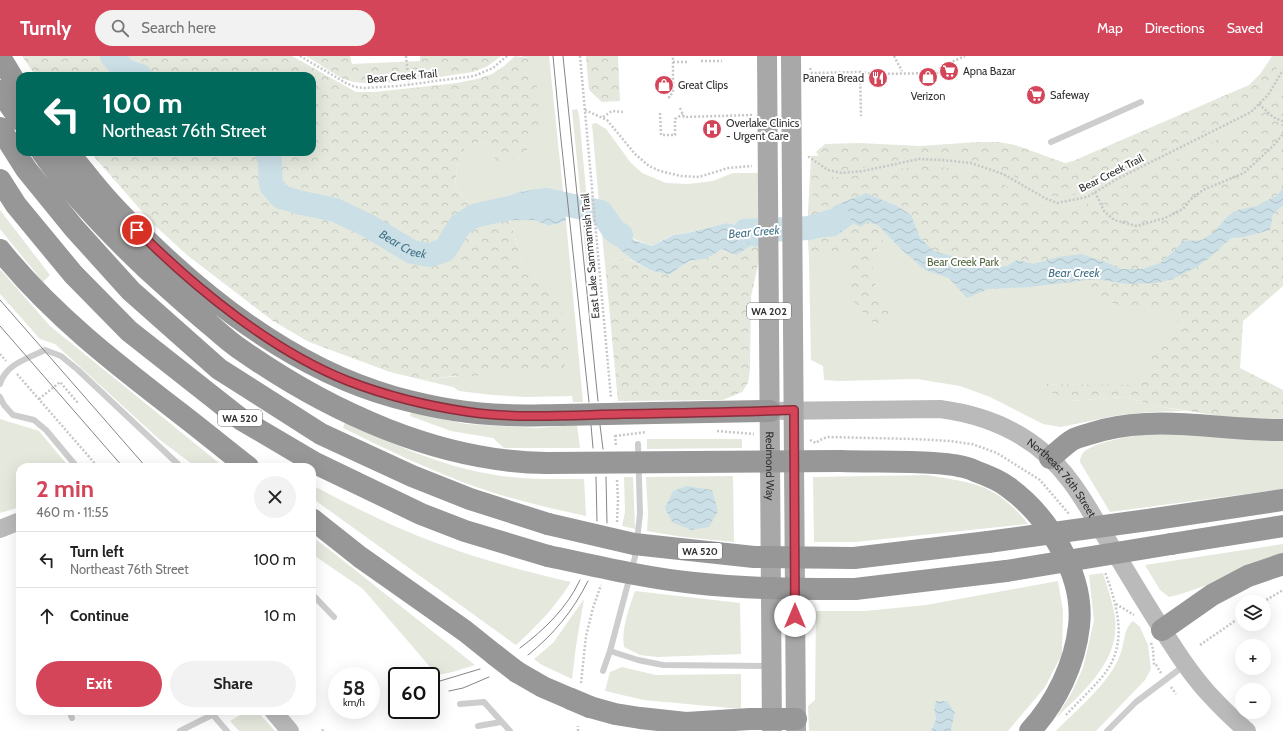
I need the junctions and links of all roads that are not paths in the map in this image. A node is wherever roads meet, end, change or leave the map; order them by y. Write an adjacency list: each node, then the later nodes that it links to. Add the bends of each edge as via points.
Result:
1 (767, 56): 19 (main road, Redmond Way / WA 202)
2 (791, 56): 18 (main road, WA 202)
3 (0, 57): 4 (highway)
4 (16, 83)
5 (0, 91): 7 (highway)
6 (1141, 102): 9 (lane)
7 (16, 114)
8 (0, 128): 10 (highway, WA 520, bridge)
9 (1051, 142)
10 (16, 153)
11 (18, 156): 28 (highway, WA 520, bridge, via 74,228 126,285 220,369 321,434 419,479 470,499 548,524 641,544 754,557 854,558 988,542)
12 (45, 156): 57 (highway, bridge, via 110,234 180,300 239,348 292,383 351,414 415,439 510,462 840,461 948,464 974,470 1007,486 1028,503 1053,534 1071,567 1078,595 1080,625 1072,660 1058,690)
13 (71, 156): 19 (highway, bridge, via 116,209 148,241 240,319 286,350 365,387 415,402 470,412 507,415 561,415 653,422)
14 (0, 180): 26 (highway, WA 520, bridge, via 16,205 73,274 129,332 242,420)
15 (0, 250): 25 (highway, via 72,327)
16 (0, 384): 24 (lane, via 3,375 21,361 45,350 61,356)
17 (0, 397): 23 (lane, via 13,415 34,420 46,430)
18 (794, 410): 19 (main road, Northeast 76th Street); 22 (main road, Northeast 76th Street, via 929,408 962,412 986,418 1011,430 1026,438); 50 (main road, WA 202)
19 (770, 411): 40 (main road, Redmond Way / WA 202)
20 (1283, 430): 22 (highway, via 1162,423 1132,424 1081,436)
21 (638, 444): 38 (lane, via 640,514 635,557)
22 (1050, 458): 33 (main road, Northeast 76th Street, via 1079,494)
23 (74, 463)
24 (177, 463)
25 (243, 463)
26 (315, 463)
27 (316, 463): 33 (highway, WA 520, bridge, via 421,514 466,531 548,556 692,583 752,588 855,589 1006,571)
28 (1283, 500)
29 (316, 522): 48 (highway, bridge, via 517,672 543,687 581,696 615,714)
30 (16, 523): 32 (main road)
31 (1283, 526): 33 (highway, bridge)
32 (0, 529)
33 (1116, 553): 37 (main road, Northeast 76th Street)
34 (1283, 564): 37 (highway, via 1248,576 1212,595)
35 (316, 598): 36 (lane)
36 (334, 617)
37 (1162, 630): 39 (main road, Northeast 76th Street)
38 (610, 651): 40 (lane, via 663,665); 41 (lane)
39 (1186, 664): 58 (lane, via 1136,702); 59 (main road, Northeast 76th Street, via 1208,693)
40 (771, 666): 49 (main road, Redmond Way / WA 202)
41 (603, 670)
42 (460, 704): 47 (lane, via 484,702)
43 (71, 715): 46 (lane)
44 (213, 715): 52 (lane); 53 (lane)
45 (276, 715): 54 (main road)
46 (72, 718)
47 (501, 722): 51 (lane); 55 (lane)
48 (686, 723): 49 (highway, via 736,719); 56 (highway)
49 (772, 725): 50 (highway)
50 (796, 725)
51 (478, 726)
52 (180, 731)
53 (227, 731)
54 (290, 731)
55 (510, 731)
56 (714, 731)
57 (1030, 731)
58 (1107, 731)
59 (1246, 731)

